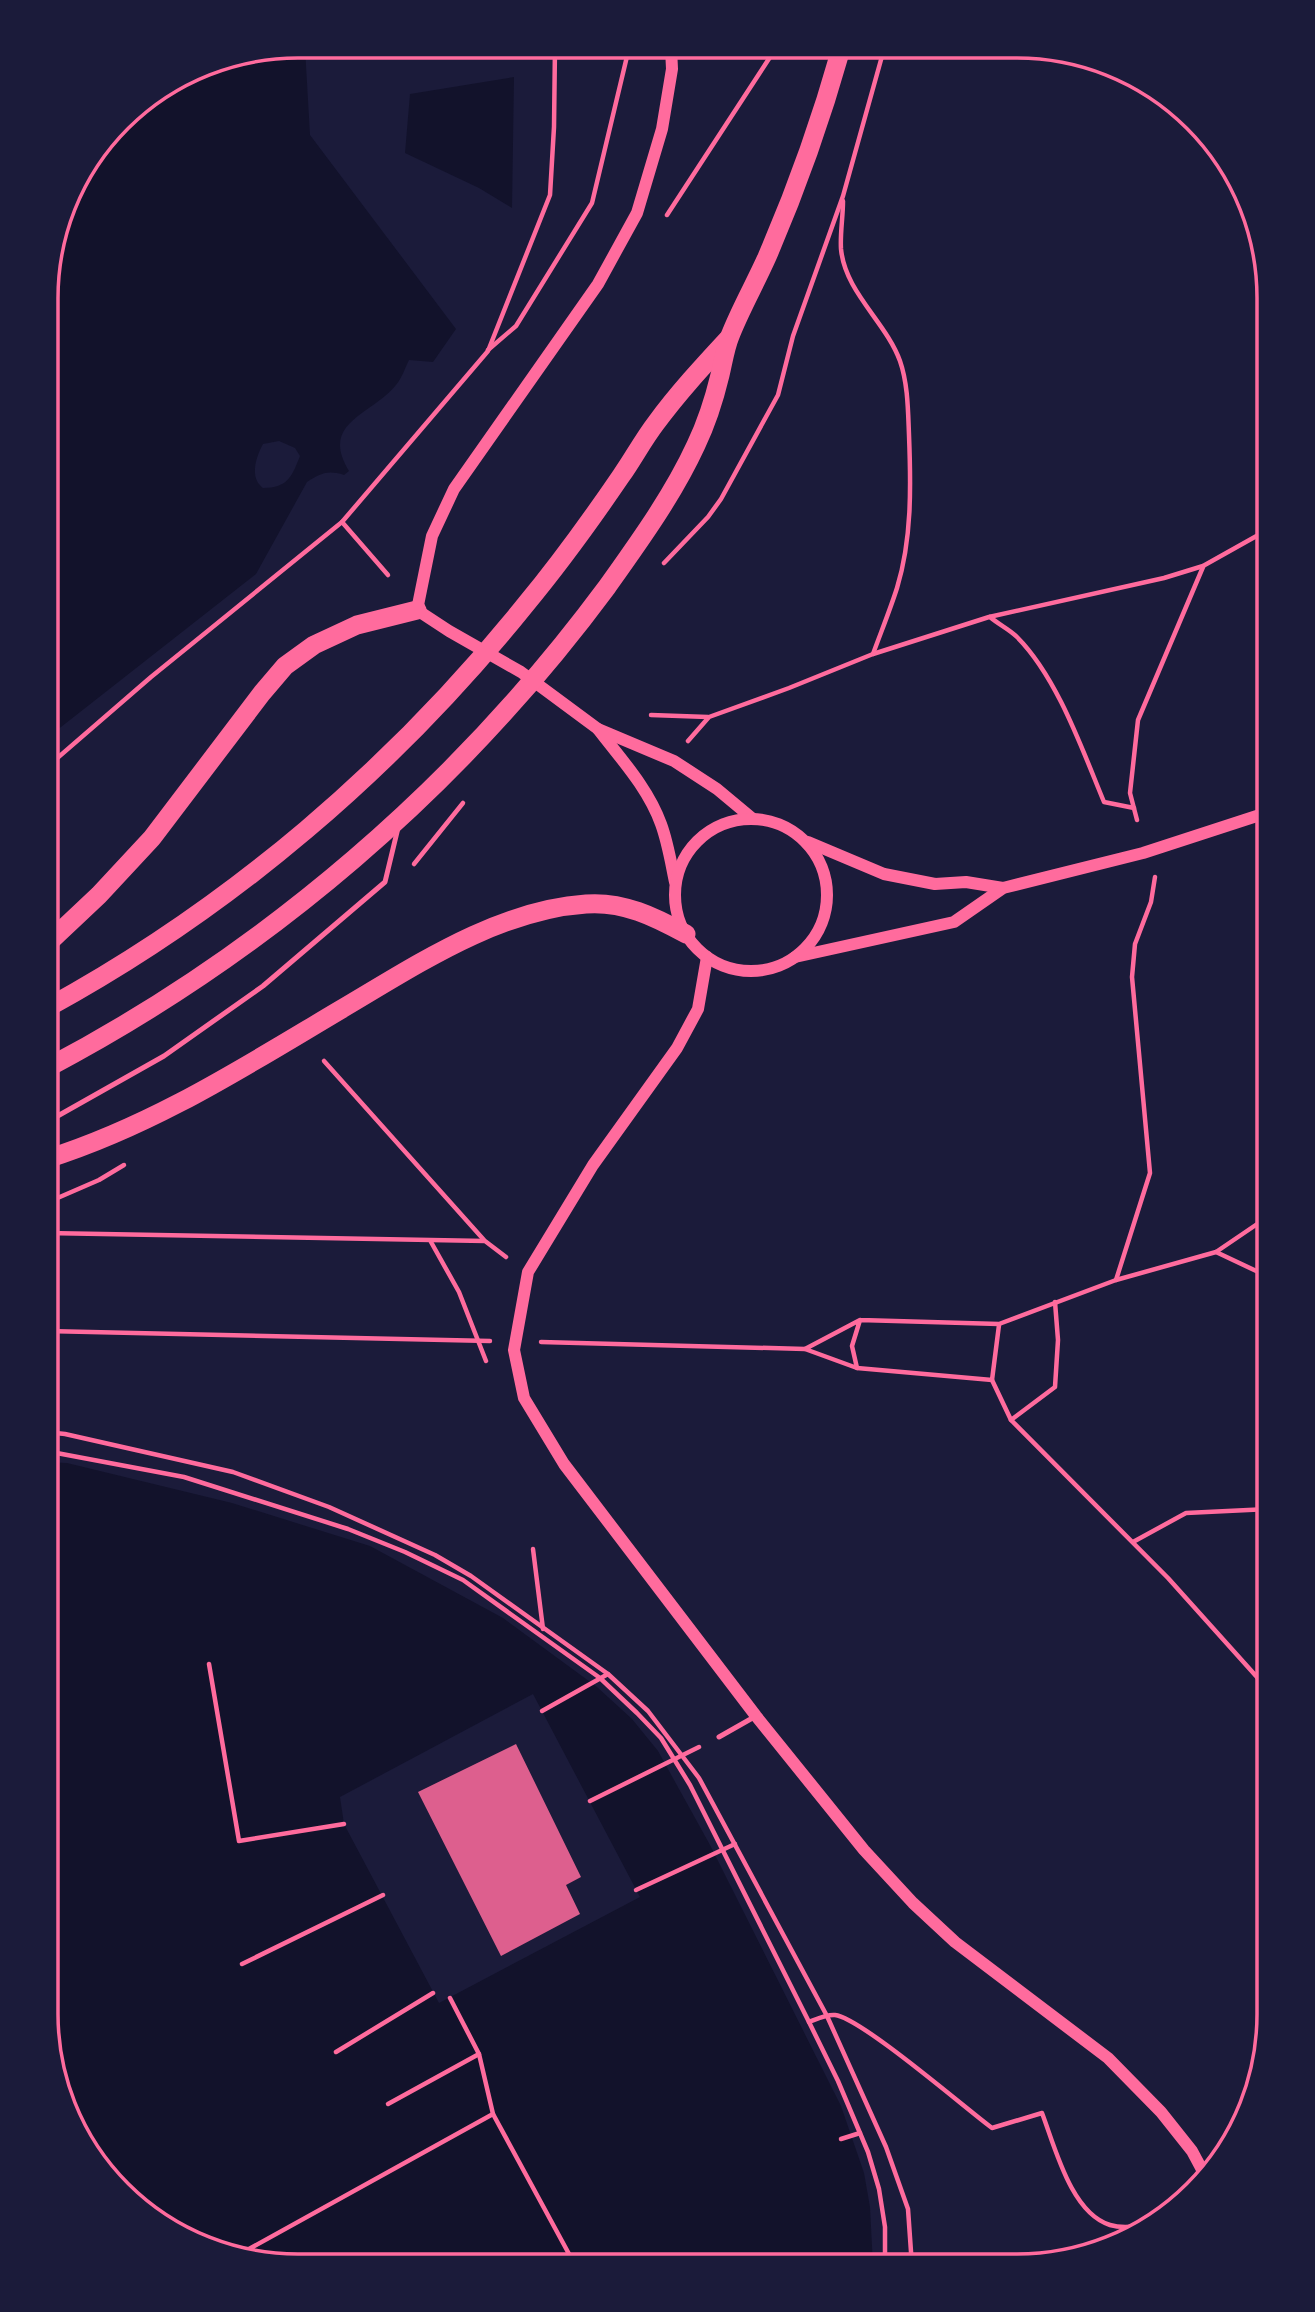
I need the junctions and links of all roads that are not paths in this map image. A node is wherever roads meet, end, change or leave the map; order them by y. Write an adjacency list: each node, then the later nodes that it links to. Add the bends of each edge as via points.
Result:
1 (671, 58): 4 (street, via 662,130 637,212 598,284 454,489 432,536)
2 (838, 58): 3 (highway, via 789,204)
3 (729, 337): 7 (highway, via 713,405 695,449 643,535 583,620 514,702); 16 (highway, via 661,415 565,555 405,741 325,814 223,896)
4 (417, 610): 5 (street, via 522,672); 12 (highway, via 357,625 314,645 285,666 152,838)
5 (598, 729): 8 (street, via 674,761); 10 (street, via 653,804)
6 (1257, 815): 11 (street, via 1143,853)
7 (400, 818): 17 (highway, via 237,952); 18 (lane, via 385,882 263,986 164,1056)
8 (753, 818): 9 (street, via 782,825); 10 (street, via 706,833 685,857)
9 (805, 841): 11 (street, via 884,874 935,884 966,881); 15 (street, via 820,862 827,886 826,911 817,934)
10 (676, 888): 13 (street, via 676,904)
11 (1003, 888): 15 (street, via 954,922)
12 (58, 934)
13 (687, 934): 14 (street); 19 (highway, via 615,905 587,904 522,917 410,969 168,1111)
14 (708, 957): 15 (street, via 736,970 751,971); 20 (street, via 698,1009 677,1048 593,1165 528,1272 514,1350 523,1398 564,1464)
15 (795, 957)
16 (58, 1001)
17 (58, 1062)
18 (58, 1116)
19 (58, 1155)
20 (756, 1716): 21 (lane); 22 (street, via 913,1903 955,1942 1108,2058 1161,2112)
21 (719, 1737)
22 (1201, 2168)

